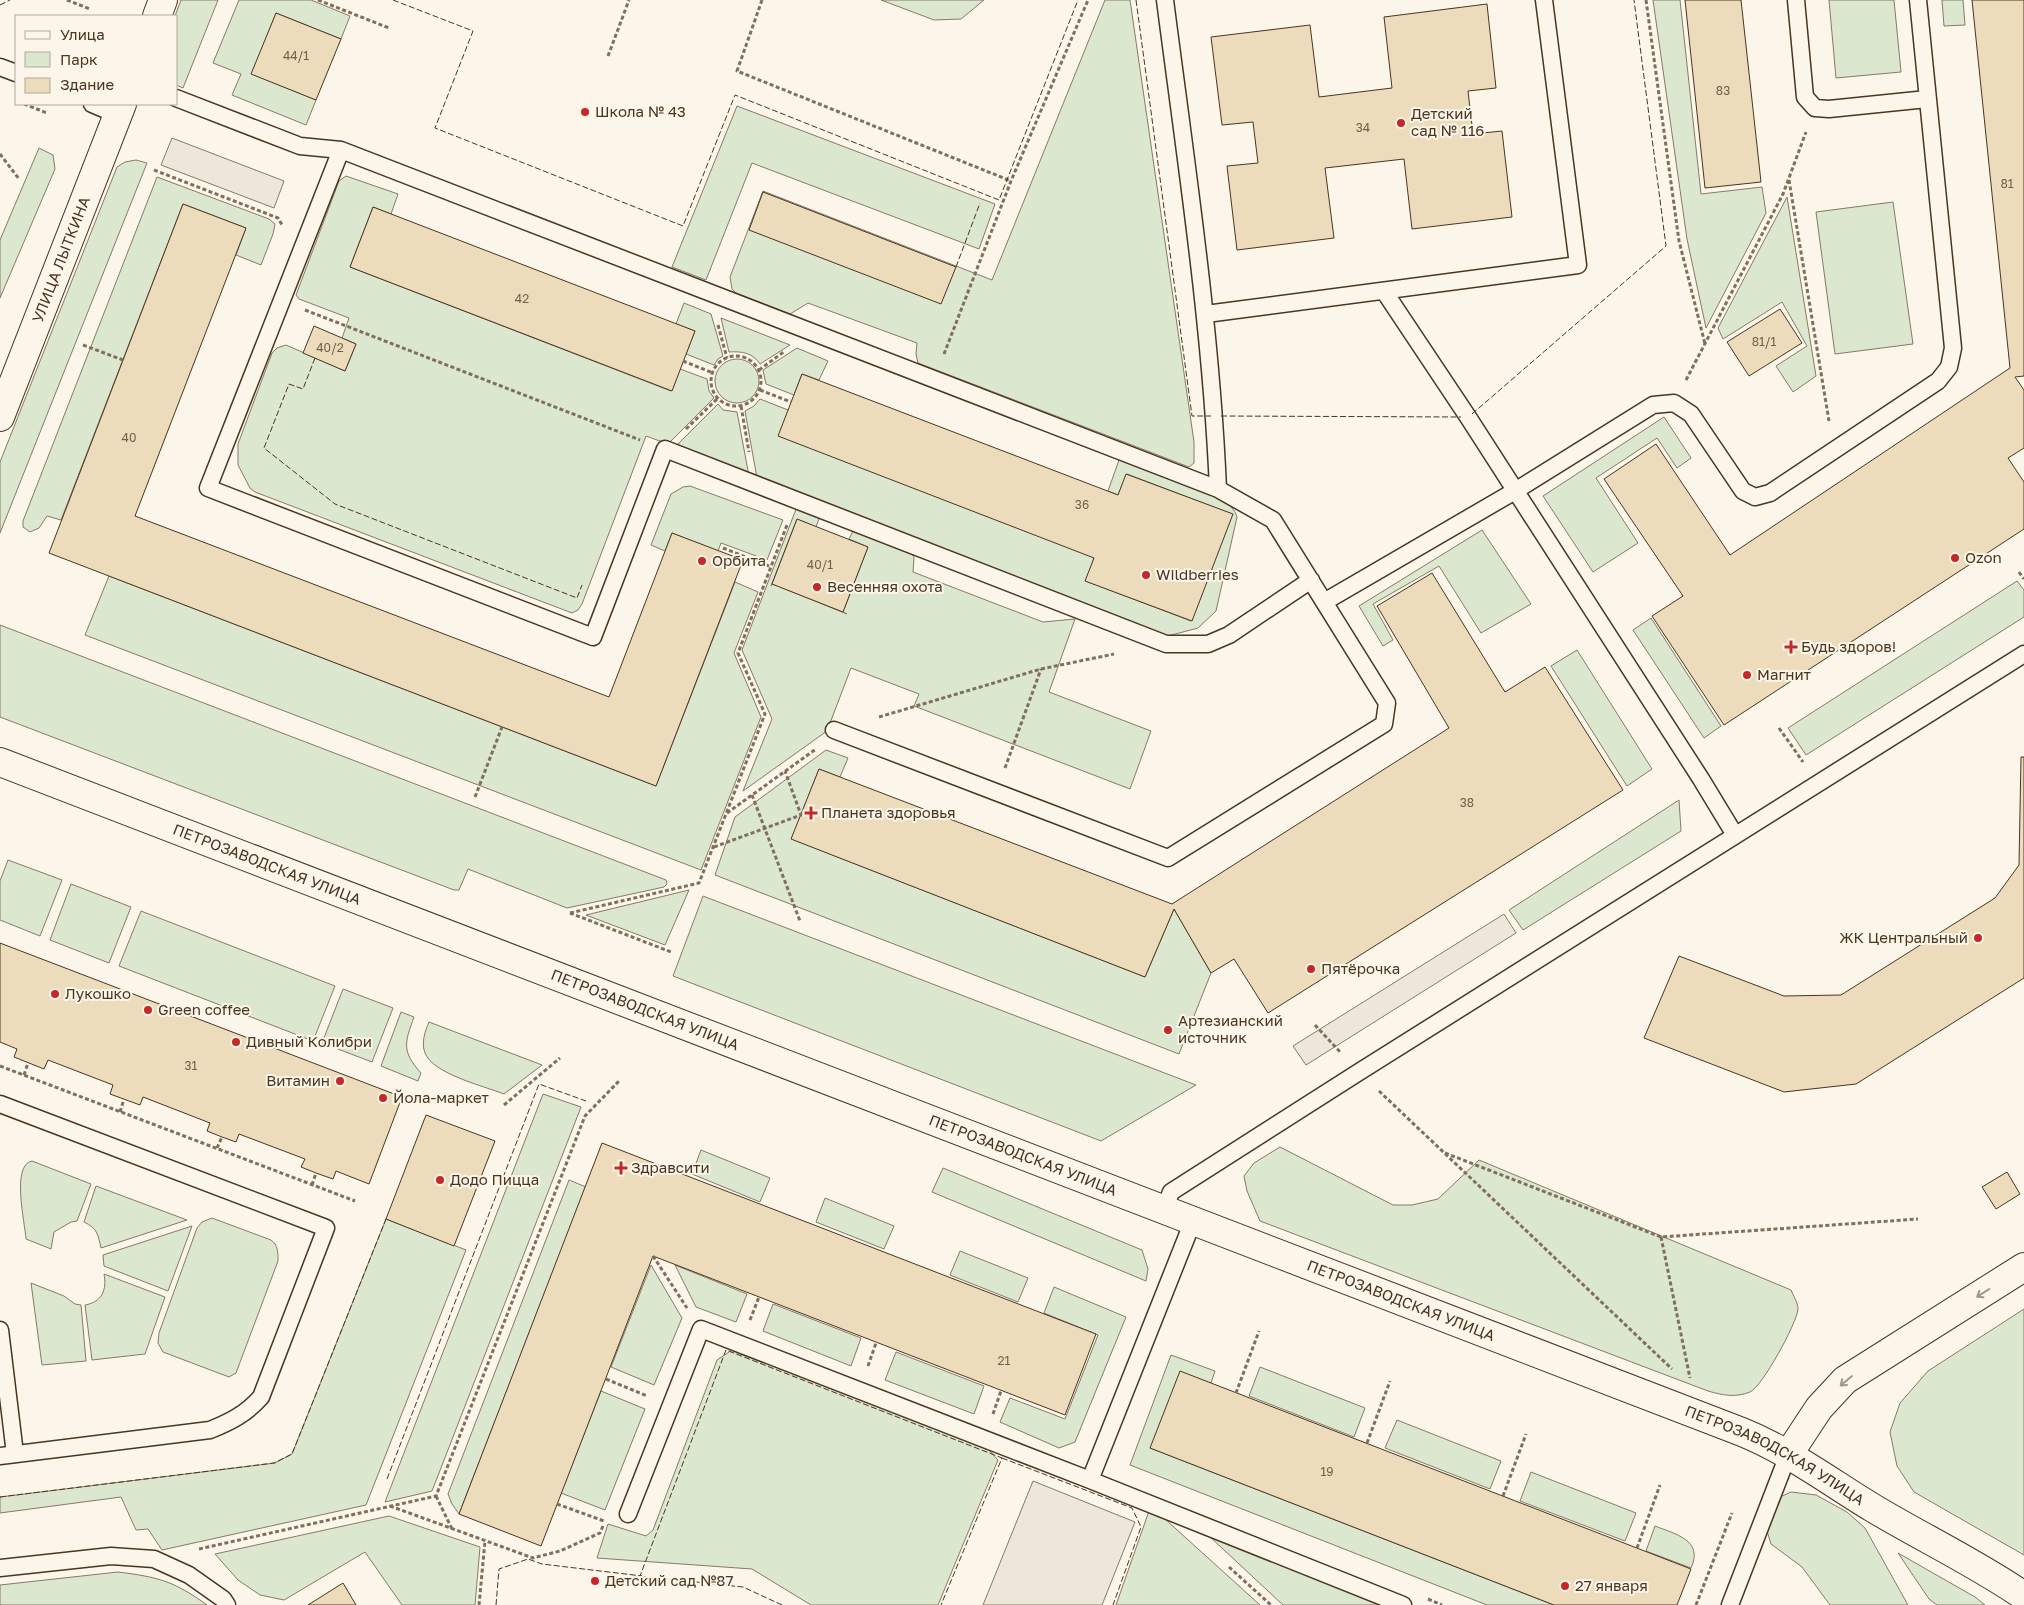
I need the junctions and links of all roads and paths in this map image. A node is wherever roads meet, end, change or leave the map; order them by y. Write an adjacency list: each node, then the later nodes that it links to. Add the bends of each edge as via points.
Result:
1 (67, 0): 12 (path)
2 (163, 0): 13 (street)
3 (318, 0): 14 (path)
4 (629, 0): 15 (path)
5 (762, 0): 30 (path, via 737,71)
6 (1088, 0): 30 (path)
7 (1165, 0): 34 (lane)
8 (1544, 0): 32 (lane, via 1578,265)
9 (1646, 0): 35 (path, via 1679,242)
10 (1796, 0): 22 (lane, via 1806,97)
11 (1918, 0): 19 (lane)
12 (90, 9)
13 (156, 15)
14 (389, 28)
15 (608, 56)
16 (0, 67): 17 (lane)
17 (15, 73)
18 (178, 99): 25 (lane, via 300,146)
19 (1927, 99): 22 (lane); 48 (lane, via 1954,348 1949,367 1938,381)
20 (27, 105): 24 (path)
21 (98, 105): 23 (lane)
22 (1814, 108): 29 (path)
23 (120, 109): 46 (street, УЛИЦА ЛЫТКИНА)
24 (47, 113)
25 (342, 150): 33 (lane); 40 (lane)
26 (0, 154): 28 (path)
27 (154, 170): 31 (path, via 278,218)
28 (19, 179)
29 (1789, 180): 35 (path); 48 (path)
30 (1011, 181): 40 (path)
31 (282, 227)
32 (1384, 291): 34 (lane); 51 (lane)
33 (282, 301): 47 (path); 47 (lane, via 208,488 593,637)
34 (1206, 314): 50 (lane)
35 (1705, 344): 44 (path)
36 (83, 345): 37 (path)
37 (123, 360)
38 (683, 361): 39 (path)
39 (713, 373): 41 (path, via 727,358 743,356 759,370); 42 (path, via 711,384)
40 (934, 380): 50 (lane)
41 (760, 390): 43 (path); 45 (path, via 749,404)
42 (718, 398): 45 (path, via 732,406); 47 (path)
43 (791, 402)
44 (1674, 403): 48 (lane, via 1691,414 1743,491 1755,497 1770,493); 51 (lane, via 1653,405)
45 (741, 406): 49 (path)
46 (0, 417)
47 (665, 450): 49 (lane)
48 (1834, 450)
49 (754, 484): 52 (lane)
50 (1218, 489): 57 (lane, via 1273,520)
51 (1515, 491): 58 (lane); 73 (lane)
52 (796, 501): 54 (path); 57 (lane, via 1166,644 1208,644 1229,635)
53 (723, 548): 54 (path)
54 (771, 568): 71 (path, via 738,653 765,714)
55 (2019, 572): 56 (path)
56 (2024, 579)
57 (1311, 580): 58 (lane)
58 (1324, 602): 68 (lane, via 1387,703 1384,724 1168,858)
59 (1118, 654): 61 (path)
60 (2024, 654): 73 (lane)
61 (1041, 669): 64 (path); 68 (path)
62 (502, 727): 70 (path)
63 (1779, 728): 66 (path)
64 (834, 730): 67 (path, via 823,744); 68 (lane)
65 (0, 762): 94 (street, ПЕТРОЗАВОДСКАЯ УЛИЦА)
66 (1804, 763)
67 (785, 771): 69 (path); 72 (path, via 801,815)
68 (996, 792)
69 (752, 795): 71 (path); 72 (path)
70 (475, 798)
71 (727, 814): 74 (path)
72 (765, 828): 74 (path); 75 (path)
73 (1735, 835): 81 (lane)
74 (713, 848): 76 (path, via 700,883 570,913)
75 (800, 921)
76 (672, 952)
77 (1315, 1025): 81 (path)
78 (560, 1058): 86 (path)
79 (28, 1063): 82 (path)
80 (0, 1066): 82 (path)
81 (1359, 1072): 90 (path); 94 (lane, via 1171,1192)
82 (24, 1075): 87 (path)
83 (618, 1081): 121 (path, via 585,1116)
84 (124, 1099): 87 (path)
85 (0, 1104): 117 (lane, via 326,1228 261,1397 233,1421 210,1430)
86 (504, 1105)
87 (120, 1112): 89 (path)
88 (222, 1136): 89 (path)
89 (217, 1148): 92 (path)
90 (1442, 1152): 97 (path); 107 (path)
91 (316, 1173): 92 (path)
92 (312, 1185): 93 (path)
93 (355, 1201)
94 (1164, 1210): 96 (street, ПЕТРОЗАВОДСКАЯ УЛИЦА)
95 (1918, 1219): 97 (path)
96 (1193, 1221): 118 (street, ПЕТРОЗАВОДСКАЯ УЛИЦА, via 1742,1432); 119 (lane)
97 (1661, 1237): 109 (path)
98 (653, 1256): 101 (path)
99 (2024, 1267): 118 (street, one-way to 118, via 1845,1380 1819,1408)
100 (759, 1298): 102 (path)
101 (690, 1313)
102 (749, 1325)
103 (0, 1330): 117 (lane)
104 (1259, 1331): 112 (path)
105 (876, 1343): 106 (path)
106 (866, 1370)
107 (1678, 1374)
108 (606, 1379): 113 (path)
109 (1690, 1379)
110 (1390, 1382): 116 (path)
111 (1002, 1391): 114 (path)
112 (1236, 1393)
113 (654, 1399)
114 (991, 1418)
115 (1526, 1434): 122 (path)
116 (1367, 1444)
117 (8, 1455)
118 (1788, 1455): 134 (street, ПЕТРОЗАВОДСКАЯ УЛИЦА); 139 (lane)
119 (1090, 1480): 126 (lane, via 701,1329); 137 (lane)
120 (1660, 1485): 131 (path)
121 (436, 1496): 124 (path); 128 (path)
122 (1504, 1496)
123 (557, 1504): 127 (path)
124 (390, 1506): 128 (path); 132 (path)
125 (1732, 1513): 138 (path)
126 (628, 1514)
127 (604, 1522)
128 (452, 1529): 129 (path)
129 (485, 1541): 130 (path, via 533,1558); 136 (path)
130 (575, 1545)
131 (1637, 1548)
132 (154, 1559): 133 (lane, via 111,1556); 135 (lane, via 190,1574)
133 (0, 1568)
134 (2024, 1596)
135 (227, 1605)
136 (479, 1605)
137 (1403, 1605)
138 (1696, 1605)
139 (1730, 1605)

